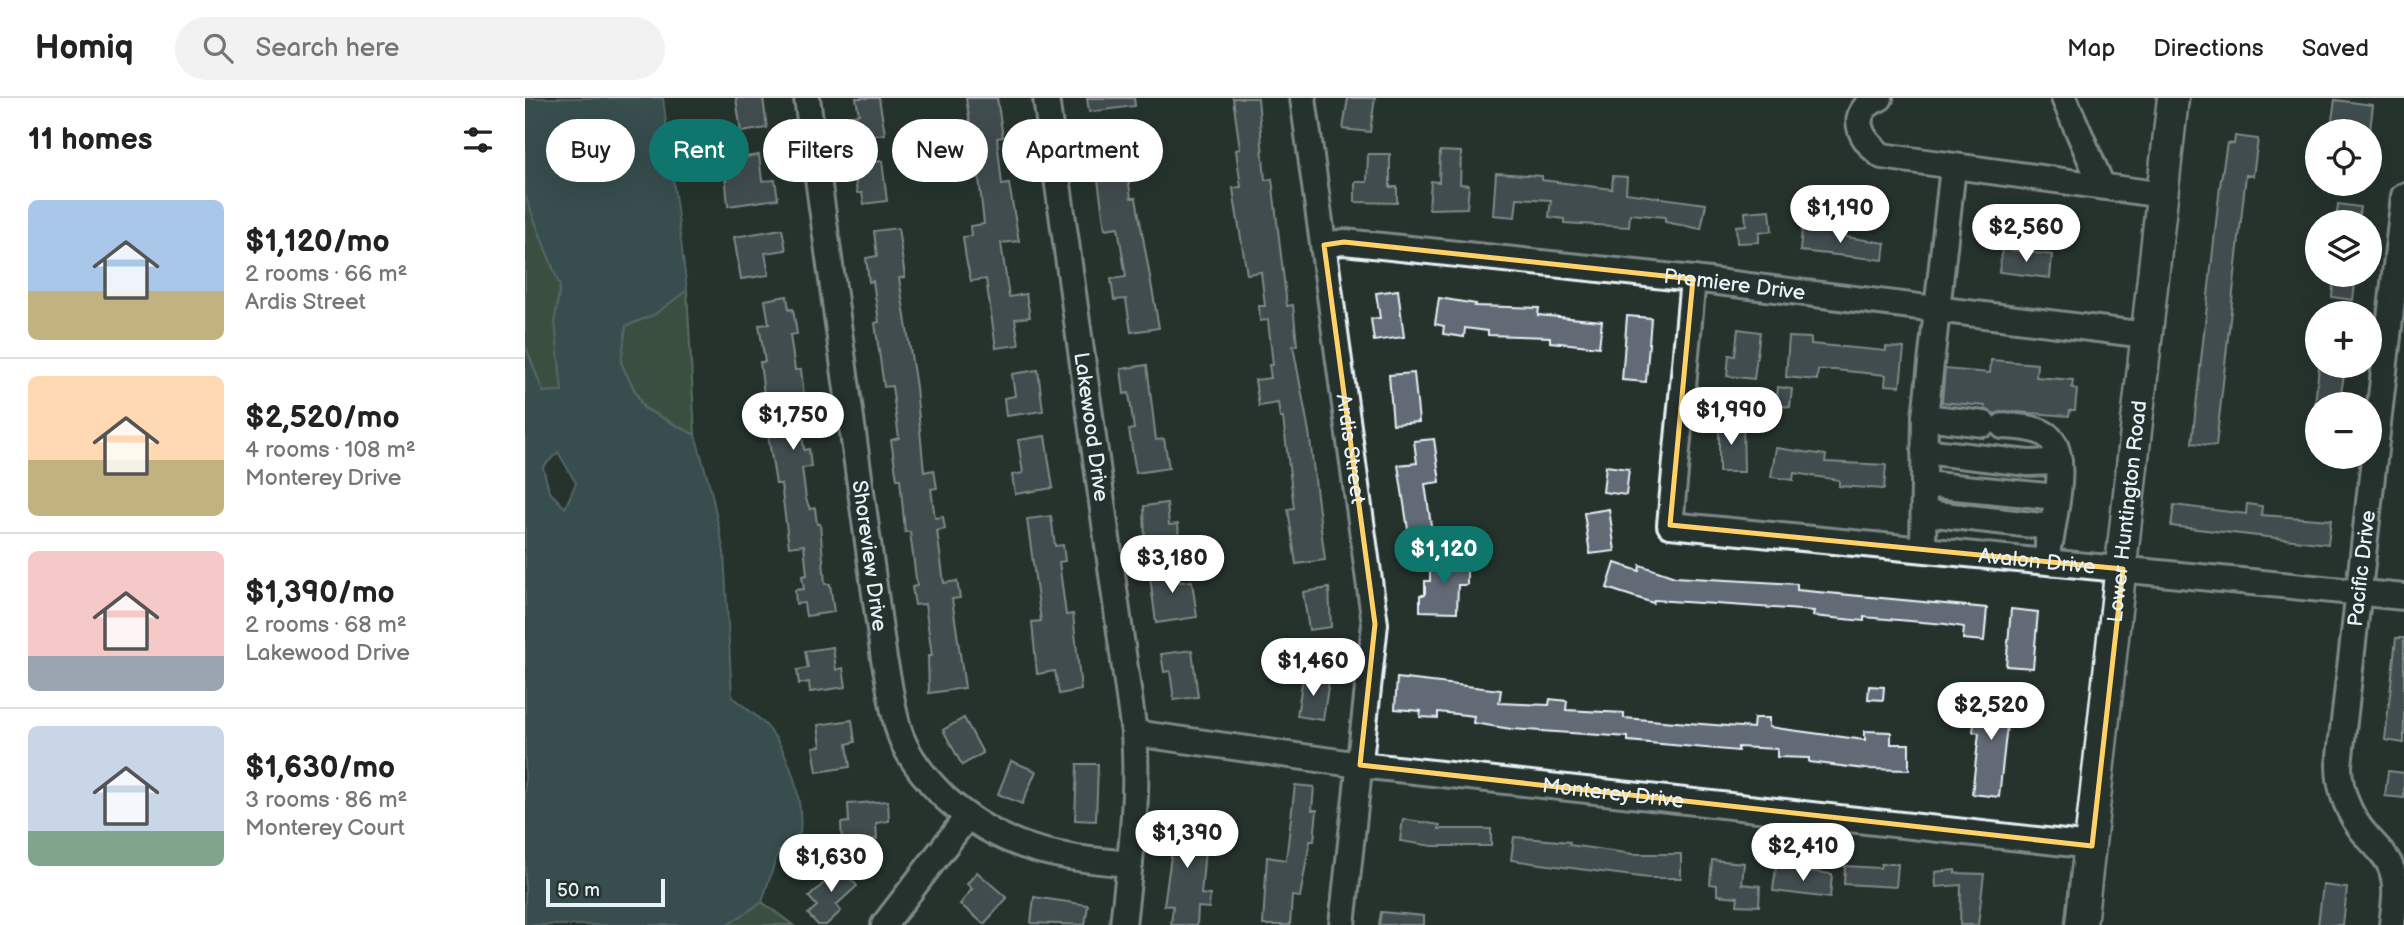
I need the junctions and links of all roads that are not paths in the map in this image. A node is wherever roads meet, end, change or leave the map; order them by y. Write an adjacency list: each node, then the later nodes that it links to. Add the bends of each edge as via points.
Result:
1 (807, 98): 29 (street, Shoreview Drive, via 884,659 901,737 929,783)
2 (1046, 98): 27 (street, Lakewood Drive)
3 (1303, 98): 11 (street, Ardis Street)
4 (1880, 98): 7 (street, via 1861,111 1863,135 1872,148 1899,160)
5 (2064, 98): 8 (street)
6 (2173, 98): 9 (main road, Lower Huntington Road)
7 (1953, 167): 8 (street); 13 (street)
8 (2102, 186): 9 (street)
9 (2163, 195): 15 (main road, Lower Huntington Road)
10 (2404, 196): 14 (street, Pacific Drive)
11 (1324, 244): 12 (street, Premiere Drive, via 1344,242); 28 (street, Ardis Street, via 1375,624)
12 (1693, 279): 13 (street, Premiere Drive); 22 (street, Avalon Drive, via 1670,525)
13 (1935, 308): 15 (street, Premiere Drive); 16 (street)
14 (2396, 317): 25 (street, Pacific Drive)
15 (2146, 335): 24 (main road, Lower Huntington Road)
16 (1926, 416): 17 (street); 18 (street, via 2043,432)
17 (1924, 451): 18 (street, via 2028,463); 19 (street)
18 (2059, 462): 20 (street)
19 (1924, 484): 20 (street); 21 (street)
20 (2057, 497): 23 (street)
21 (1926, 513): 22 (street); 23 (street, via 2042,526 2049,530)
22 (1923, 549): 23 (street, Avalon Drive)
23 (2050, 550): 24 (street, Avalon Drive)
24 (2123, 569): 25 (street, Avalon Drive); 30 (main road, Lower Huntington Road)
25 (2358, 592): 26 (street, Avalon Drive); 31 (street, Pacific Drive, via 2339,780 2364,833)
26 (2404, 597)
27 (1134, 733): 28 (street, Monterey Drive); 32 (street, Lakewood Drive, via 1137,773)
28 (1360, 765): 30 (street, Monterey Drive); 35 (street, Ardis Street)
29 (967, 817): 32 (street, Shoreview Drive, via 1022,847); 33 (street)
30 (2092, 846): 36 (main road, Lower Huntington Road)
31 (2394, 852): 37 (street, Pacific Drive)
32 (1130, 864): 34 (street, Lakewood Drive)
33 (884, 925)
34 (1123, 925)
35 (1342, 925)
36 (2081, 925)
37 (2392, 925)

